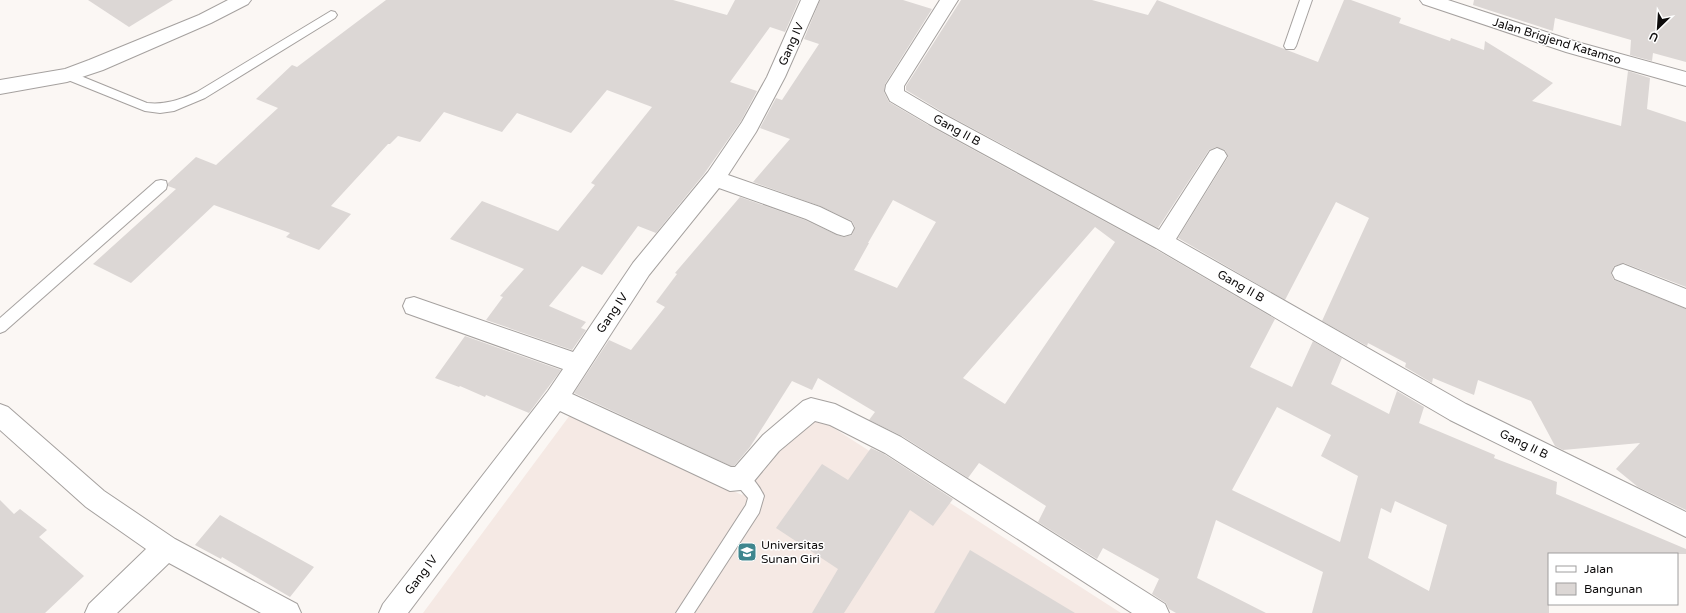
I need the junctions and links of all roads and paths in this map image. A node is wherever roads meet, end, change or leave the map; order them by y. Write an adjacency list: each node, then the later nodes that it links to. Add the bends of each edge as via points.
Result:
1 (242, 0): 8 (street, via 198,22)
2 (810, 0): 12 (street, Gang IV, via 776,77 749,127)
3 (949, 0): 15 (street, Gang II B, via 895,85 894,91 897,96)
4 (1306, 0): 7 (lane)
5 (1429, 0): 9 (street, Jalan Brigjend Katamso, via 1572,47)
6 (331, 15): 8 (lane, via 201,95 166,109 145,107)
7 (1290, 46)
8 (67, 75): 10 (street)
9 (1686, 79)
10 (0, 87)
11 (1217, 156): 15 (street)
12 (715, 178): 14 (street, via 814,213); 20 (street, Gang IV, via 641,269)
13 (161, 185): 19 (lane)
14 (844, 228)
15 (1163, 242): 24 (street, Gang II B, via 1458,412)
16 (1623, 273): 17 (street)
17 (1686, 299)
18 (414, 306): 20 (street)
19 (0, 327)
20 (578, 364): 21 (street, Gang IV)
21 (556, 398): 23 (street, via 730,479); 28 (street, Gang IV)
22 (0, 414): 25 (street, via 95,499)
23 (742, 478): 29 (lane, via 756,496 753,508); 30 (street, via 771,443 811,409 835,415 893,445)
24 (1686, 525)
25 (166, 548): 26 (street); 27 (street)
26 (98, 613)
27 (288, 613)
28 (392, 613)
29 (684, 613)
30 (1156, 613)

